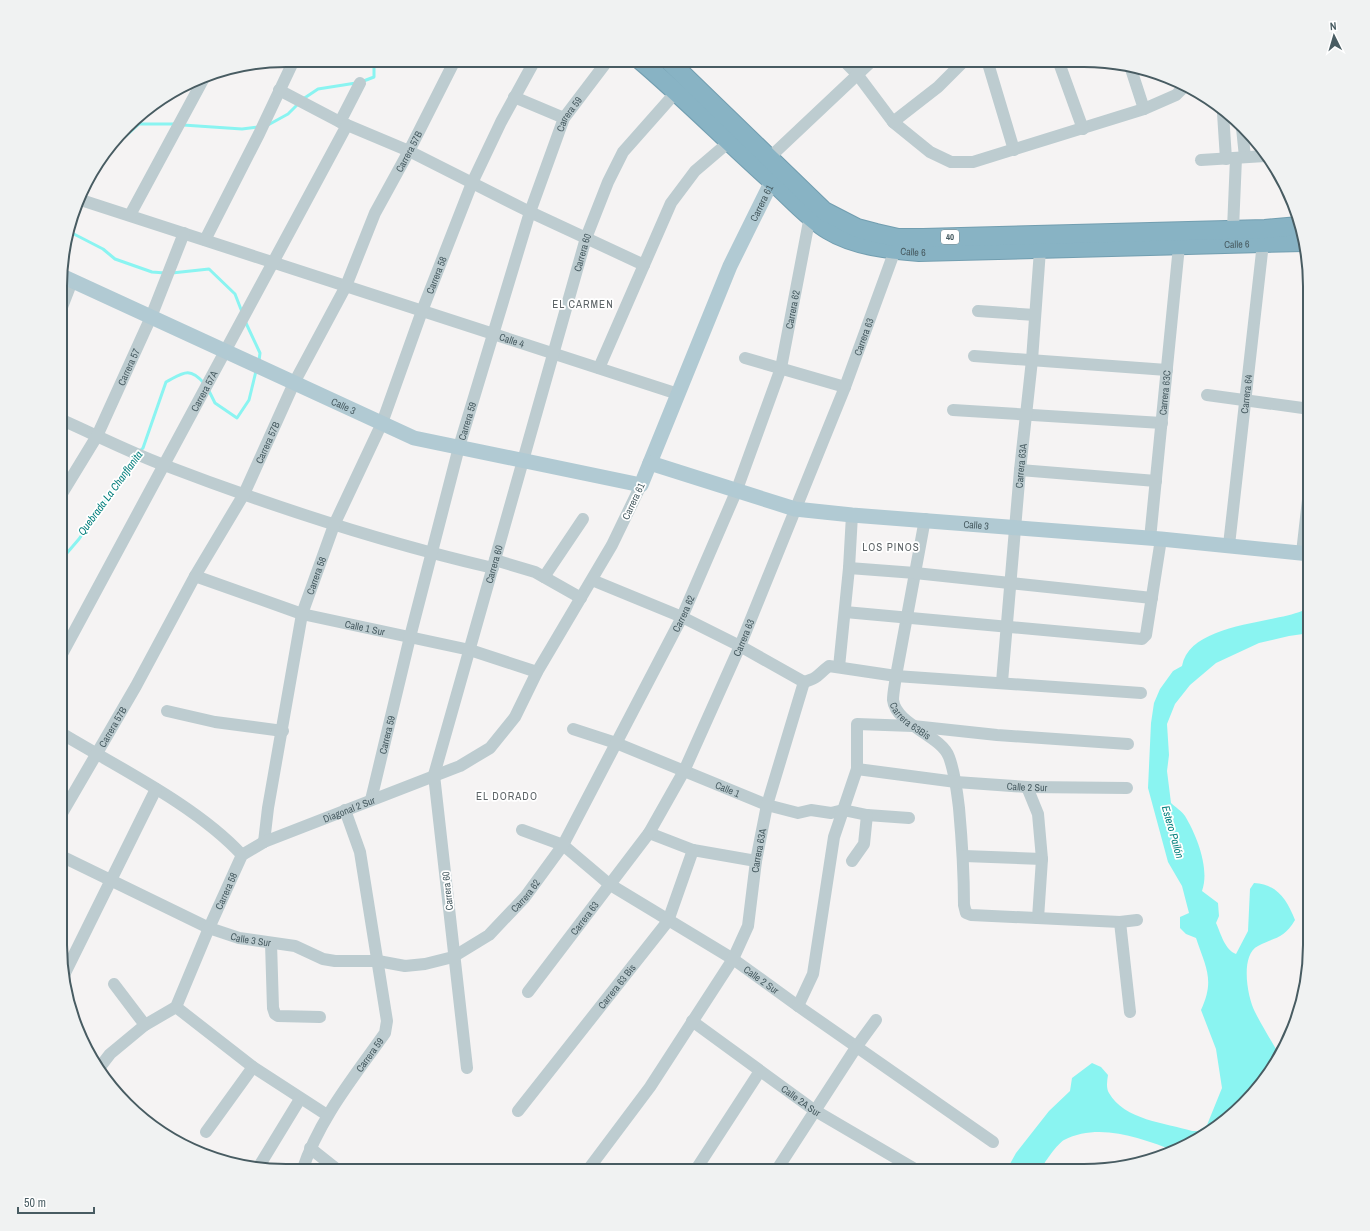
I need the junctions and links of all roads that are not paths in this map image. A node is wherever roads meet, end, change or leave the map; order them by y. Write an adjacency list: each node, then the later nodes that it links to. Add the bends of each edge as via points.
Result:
1 (290, 67): 15 (street)
2 (451, 67): 29 (street, Carrera 57B)
3 (530, 67): 19 (street, Carrera 58)
4 (603, 67): 21 (street, Carrera 59)
5 (648, 67): 17 (highway, Calle 6 / 40)
6 (675, 67): 32 (highway, Calle 6 / 40)
7 (850, 67): 13 (street)
8 (866, 67): 13 (street)
9 (958, 67): 23 (street, via 938,88)
10 (989, 67): 28 (street)
11 (1060, 67): 25 (street)
12 (1132, 72): 20 (street)
13 (857, 74): 23 (street); 32 (street)
14 (360, 83): 24 (street, Carrera 57A)
15 (279, 90): 24 (street); 44 (street, via 267,119)
16 (1181, 90): 20 (street, via 1176,95)
17 (677, 91): 27 (highway, Calle 6 / 40); 43 (street, Carrera 60, via 623,152)
18 (190, 92): 38 (street, via 182,119)
19 (514, 97): 21 (street); 35 (street, Carrera 58)
20 (1144, 109): 25 (street)
21 (564, 118): 37 (street, Carrera 59)
22 (1224, 118): 31 (street)
23 (892, 122): 28 (street, via 930,152 951,162 973,162)
24 (344, 124): 29 (street); 50 (street, Carrera 57A)
25 (1082, 129): 28 (street)
26 (1241, 133): 31 (street)
27 (729, 142): 34 (highway, Calle 6 / 40); 51 (street, via 695,171 671,203)
28 (1014, 150)
29 (409, 151): 35 (street); 53 (street, Carrera 57B, via 375,213)
30 (1260, 156): 31 (street)
31 (1236, 158): 33 (street); 41 (street)
32 (768, 159): 41 (highway, Calle 6 / 40, via 824,211 857,228 898,238)
33 (1201, 160)
34 (772, 181): 39 (highway, Calle 6 / 40); 69 (main road, Carrera 61, via 730,266)
35 (472, 183): 37 (street); 54 (street, Carrera 58)
36 (84, 201): 38 (street, Calle 4)
37 (530, 212): 43 (street); 58 (street, Carrera 59)
38 (130, 216): 42 (street, Calle 4)
39 (810, 216): 48 (highway, Calle 6 / 40, via 840,235 872,246); 65 (street, Carrera 62)
40 (1295, 226): 41 (highway, Calle 6 / 40)
41 (1233, 229)
42 (184, 233): 44 (street, Calle 4); 57 (street, Carrera 57)
43 (586, 238): 51 (street); 60 (street, Carrera 60)
44 (205, 240): 50 (street, Calle 4)
45 (1299, 242): 46 (highway, Calle 6 / 40)
46 (1263, 243): 47 (highway, Calle 6 / 40); 71 (street, Carrera 64)
47 (1179, 246): 49 (highway, Calle 6 / 40); 66 (street, Carrera 63C)
48 (896, 250): 49 (highway, Calle 6 / 40); 68 (street, Carrera 63)
49 (1040, 250): 56 (street, Carrera 63A)
50 (274, 262): 53 (street, Calle 4); 59 (street, Carrera 57A)
51 (644, 265): 64 (street)
52 (67, 279): 57 (main road, Calle 3)
53 (346, 286): 54 (street, Calle 4); 67 (street, Carrera 57B)
54 (422, 311): 58 (street, Calle 4); 76 (street, Carrera 58)
55 (978, 311): 56 (street)
56 (1035, 315): 63 (street, Carrera 63A)
57 (151, 317): 59 (main road, Calle 3); 78 (street, Carrera 57)
58 (492, 333): 60 (street, Calle 4); 79 (street, Carrera 59)
59 (225, 351): 67 (main road, Calle 3); 82 (street, Carrera 57A)
60 (553, 353): 64 (street, Calle 4); 80 (street, Carrera 60)
61 (974, 356): 63 (street)
62 (745, 358): 65 (street)
63 (1032, 360): 66 (street); 74 (street, Carrera 63A)
64 (599, 368): 69 (street, Calle 4)
65 (781, 368): 68 (street); 87 (street, Carrera 62)
66 (1167, 370): 77 (street, Carrera 63C)
67 (294, 383): 76 (main road, Calle 3); 88 (street, Carrera 57B)
68 (845, 387): 89 (street, Carrera 63)
69 (678, 394): 81 (main road, Carrera 61)
70 (1207, 395): 71 (street)
71 (1245, 401): 72 (street); 96 (street, Carrera 64)
72 (1303, 408)
73 (952, 410): 74 (street)
74 (1025, 415): 77 (street); 83 (street, Carrera 63A)
75 (67, 422): 78 (street)
76 (382, 423): 79 (main road, Calle 3, via 414,438); 93 (street, Carrera 58)
77 (1162, 423): 84 (street, Carrera 63C)
78 (97, 436): 82 (street); 86 (street, Carrera 57)
79 (459, 447): 80 (main road, Calle 3); 97 (street, Carrera 59)
80 (523, 460): 85 (main road, Calle 3); 99 (street, Carrera 60)
81 (650, 463): 85 (main road, Carrera 61); 87 (main road, Calle 3)
82 (163, 465): 88 (street); 114 (street, Carrera 57A)
83 (1020, 470): 84 (street); 94 (street, Carrera 63A)
84 (1156, 481): 95 (street, Carrera 63C)
85 (641, 485): 104 (street, Carrera 61)
86 (67, 487)
87 (736, 492): 89 (main road, Calle 3); 110 (street, Carrera 62)
88 (244, 494): 93 (street); 102 (street, Carrera 57B)
89 (795, 509): 90 (main road, Calle 3); 115 (street, Carrera 63)
90 (852, 515): 92 (main road, Calle 3); 100 (street)
91 (582, 519): 103 (street)
92 (925, 519): 94 (main road, Calle 3); 101 (street, Carrera 63Bis)
93 (334, 525): 97 (street); 109 (street, Carrera 58)
94 (1015, 528): 95 (main road, Calle 3); 105 (street, Carrera 63A)
95 (1156, 539): 96 (main road, Calle 3); 107 (street, Carrera 63C)
96 (1229, 545): 98 (main road, Calle 3)
97 (431, 554): 99 (street); 113 (street, Carrera 59)
98 (1303, 554)
99 (494, 564): 103 (street, via 535,572); 116 (street, Carrera 60)
100 (849, 568): 101 (street); 108 (street)
101 (915, 572): 105 (street); 111 (street, Carrera 63Bis)
102 (195, 576): 109 (street, Calle 1 Sur); 130 (street, Carrera 57B)
103 (544, 577): 106 (street)
104 (592, 580): 106 (street, Carrera 61); 110 (street)
105 (1011, 583): 107 (street); 112 (street, Carrera 63A)
106 (581, 598): 118 (street, Carrera 61)
107 (1152, 598): 112 (street, Carrera 63C, via 1146,635 1142,639)
108 (844, 612): 111 (street); 117 (street)
109 (302, 614): 113 (street, Calle 1 Sur); 126 (street, Carrera 58)
110 (682, 617): 115 (street); 128 (street, Carrera 62)
111 (906, 618): 112 (street); 119 (street, Carrera 63Bis)
112 (1008, 627): 121 (street, Carrera 63A)
113 (410, 637): 116 (street, Calle 1 Sur); 138 (street, Carrera 59)
114 (67, 645)
115 (740, 646): 120 (street); 132 (street, Carrera 63)
116 (470, 650): 118 (street, Calle 1 Sur); 133 (street, Carrera 60)
117 (839, 667): 119 (street); 120 (street, via 829,666 818,678)
118 (537, 672): 133 (street, Carrera 61, via 515,717 490,748 460,766)
119 (896, 676): 121 (street); 124 (street, Carrera 63Bis, via 893,701 897,710)
120 (804, 682): 140 (street, Carrera 63A)
121 (1002, 682): 122 (street)
122 (1141, 694)
123 (167, 711): 126 (street, via 215,722)
124 (913, 726): 129 (street); 131 (street, via 857,724); 134 (street, Carrera 63Bis, via 942,746 949,756)
125 (574, 730): 128 (street)
126 (283, 731): 147 (street, Carrera 58)
127 (67, 737): 130 (street)
128 (616, 743): 132 (street, Calle 1); 148 (street, Carrera 62)
129 (1128, 744)
130 (96, 754): 137 (street); 139 (street, Carrera 57B)
131 (857, 769): 134 (street, Calle 2 Sur); 142 (street)
132 (684, 771): 140 (street, Calle 1); 146 (street, Carrera 63)
133 (434, 775): 138 (street, Diagonal 2 Sur); 164 (street, Carrera 60)
134 (956, 782): 135 (street, Calle 2 Sur); 151 (street, Carrera 63Bis)
135 (1026, 787): 136 (street, Calle 2 Sur); 153 (street, via 1038,814)
136 (1127, 788)
137 (156, 789): 150 (street, via 225,836); 156 (street)
138 (371, 800): 141 (street, Diagonal 2 Sur)
139 (67, 805)
140 (767, 805): 142 (street, Calle 1, via 798,812 811,810 831,813); 154 (street, Carrera 63A)
141 (346, 810): 147 (street, Diagonal 2 Sur); 166 (street, Carrera 59, via 360,852)
142 (843, 810): 143 (street); 170 (street, via 834,837 813,974)
143 (867, 815): 144 (street); 155 (street, via 864,844)
144 (909, 818)
145 (522, 830): 148 (street, Calle 2 Sur)
146 (649, 833): 149 (street); 157 (street, Carrera 63)
147 (264, 842): 150 (street)
148 (563, 846): 157 (street, Calle 2 Sur); 164 (street, Carrera 62, via 525,897 489,935)
149 (692, 850): 154 (street); 160 (street, Carrera 63 Bis)
150 (242, 855): 162 (street, Carrera 58)
151 (964, 856): 153 (street); 158 (street, Carrera 63Bis, via 966,913)
152 (67, 859): 156 (street, Calle 3 Sur)
153 (1042, 859): 158 (street)
154 (756, 861): 165 (street, Carrera 63A, via 748,926)
155 (852, 861)
156 (111, 880): 162 (street, Calle 3 Sur); 167 (street)
157 (610, 884): 160 (street, Calle 2 Sur); 169 (street, Carrera 63)
158 (1038, 918): 161 (street)
159 (1137, 920): 161 (street)
160 (668, 921): 165 (street, Calle 2 Sur); 184 (street, Carrera 63 Bis)
161 (1120, 922): 172 (street)
162 (209, 928): 163 (street, Calle 3 Sur, via 239,938); 171 (street, Carrera 58)
163 (271, 943): 166 (street, Calle 3 Sur, via 295,946 323,959); 173 (street, via 275,1014)
164 (453, 957): 166 (street, Calle 3 Sur, via 405,966); 180 (street, Carrera 60)
165 (734, 959): 170 (street, Calle 2 Sur); 175 (street, Carrera 63A)
166 (378, 961): 185 (street, Carrera 59, via 387,1021 385,1033)
167 (68, 967)
168 (114, 984): 176 (street)
169 (528, 992)
170 (798, 1006): 177 (street, Calle 2 Sur)
171 (176, 1007): 176 (street); 179 (street)
172 (1130, 1012)
173 (320, 1017)
174 (876, 1020): 177 (street)
175 (692, 1021): 181 (street, Calle 2A Sur); 192 (street, Carrera 63A, via 650,1087)
176 (145, 1026): 178 (street, via 110,1054)
177 (857, 1046): 183 (street); 187 (street, Calle 2 Sur)
178 (102, 1064)
179 (253, 1067): 182 (street); 186 (street)
180 (467, 1068)
181 (760, 1071): 183 (street, Calle 2A Sur); 193 (street)
182 (300, 1099): 185 (street); 189 (street)
183 (814, 1110): 194 (street); 195 (street, Calle 2A Sur)
184 (518, 1111)
185 (327, 1115): 188 (street, Carrera 59)
186 (206, 1132)
187 (993, 1142)
188 (310, 1148): 190 (street, Carrera 59); 191 (street)
189 (261, 1162)
190 (304, 1164)
191 (330, 1164)
192 (592, 1164)
193 (700, 1164)
194 (780, 1164)
195 (906, 1164)

